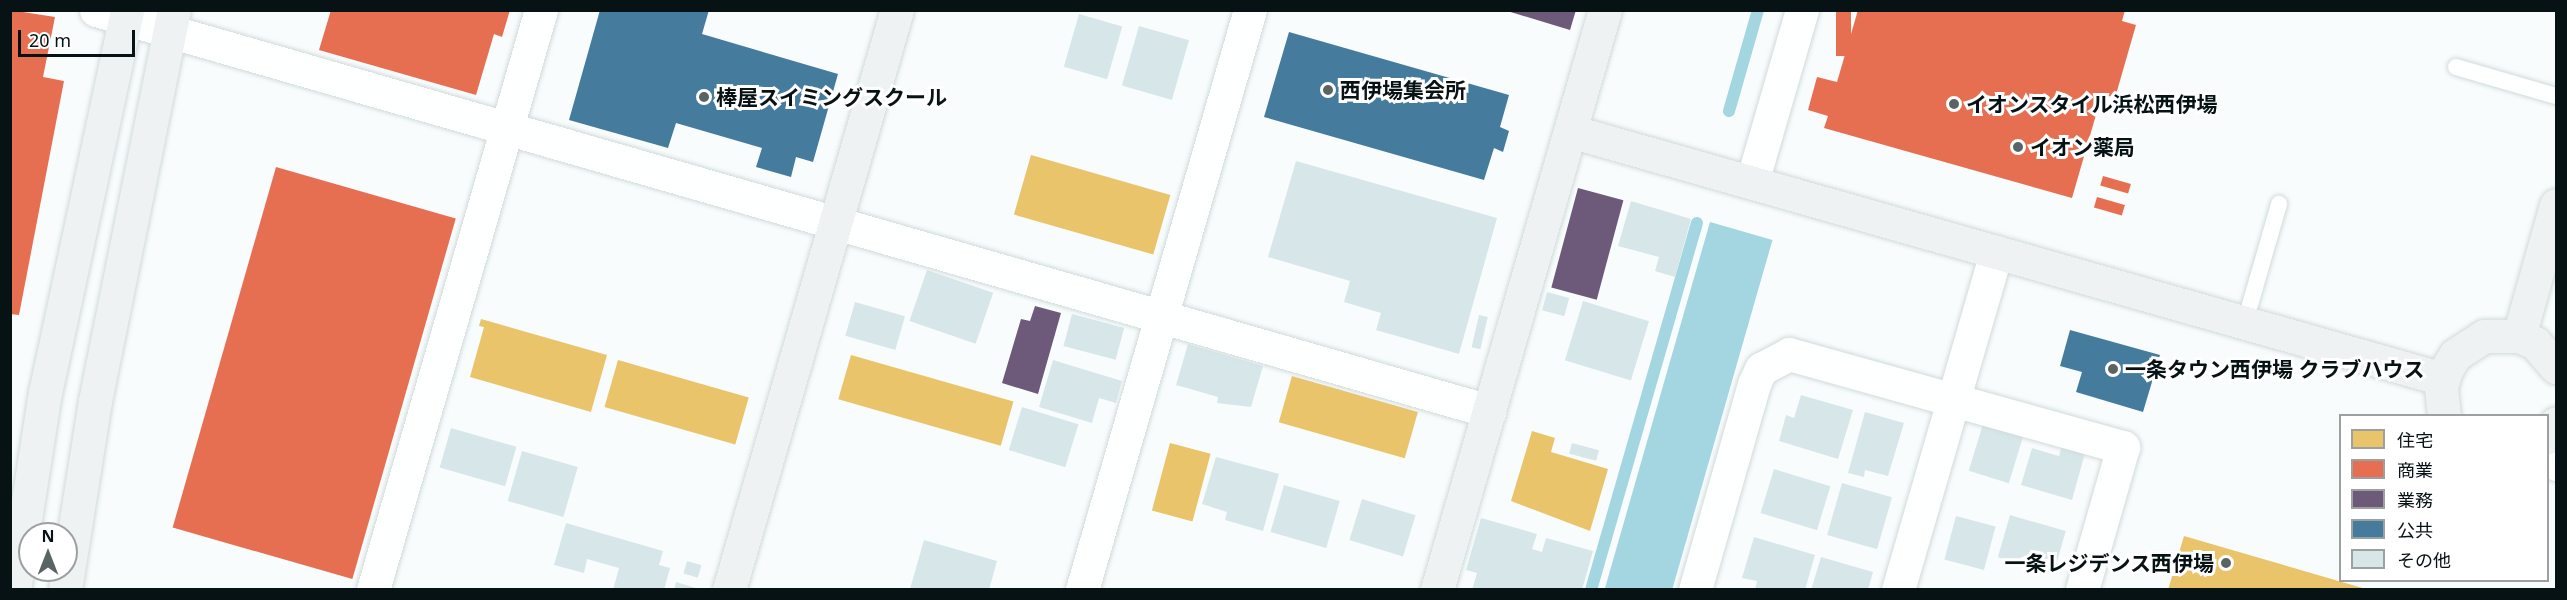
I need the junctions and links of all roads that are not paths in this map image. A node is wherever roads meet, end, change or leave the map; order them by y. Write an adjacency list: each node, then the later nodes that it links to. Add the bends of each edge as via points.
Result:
1 (541, 10): 10 (street)
2 (897, 10): 15 (street)
3 (1250, 10): 17 (street)
4 (1605, 10): 11 (street)
5 (1802, 10): 12 (street)
6 (116, 13): 7 (street); 25 (street, via 45,393)
7 (172, 21): 10 (street); 26 (street, via 95,401)
8 (2456, 67): 9 (lane)
9 (2556, 96)
10 (507, 129): 15 (street); 27 (street)
11 (1570, 131): 12 (street); 23 (street)
12 (1752, 182): 16 (street)
13 (2279, 204): 18 (lane)
14 (2556, 205): 19 (street)
15 (835, 223): 17 (street); 28 (street)
16 (1996, 252): 18 (street); 22 (street)
17 (1161, 317): 23 (street); 29 (street)
18 (2245, 322): 21 (street)
19 (2519, 336): 20 (street, via 2535,343); 21 (street, via 2493,335 2468,343)
20 (2556, 368)
21 (2443, 379): 24 (street)
22 (1954, 398): 31 (street, via 1806,356 1773,358 1754,384); 32 (street); 33 (street, via 2123,447)
23 (1489, 411): 30 (street)
24 (2444, 414)
25 (14, 590)
26 (65, 590)
27 (373, 590)
28 (729, 590)
29 (1082, 590)
30 (1437, 590)
31 (1695, 590)
32 (1898, 590)
33 (2082, 590)

